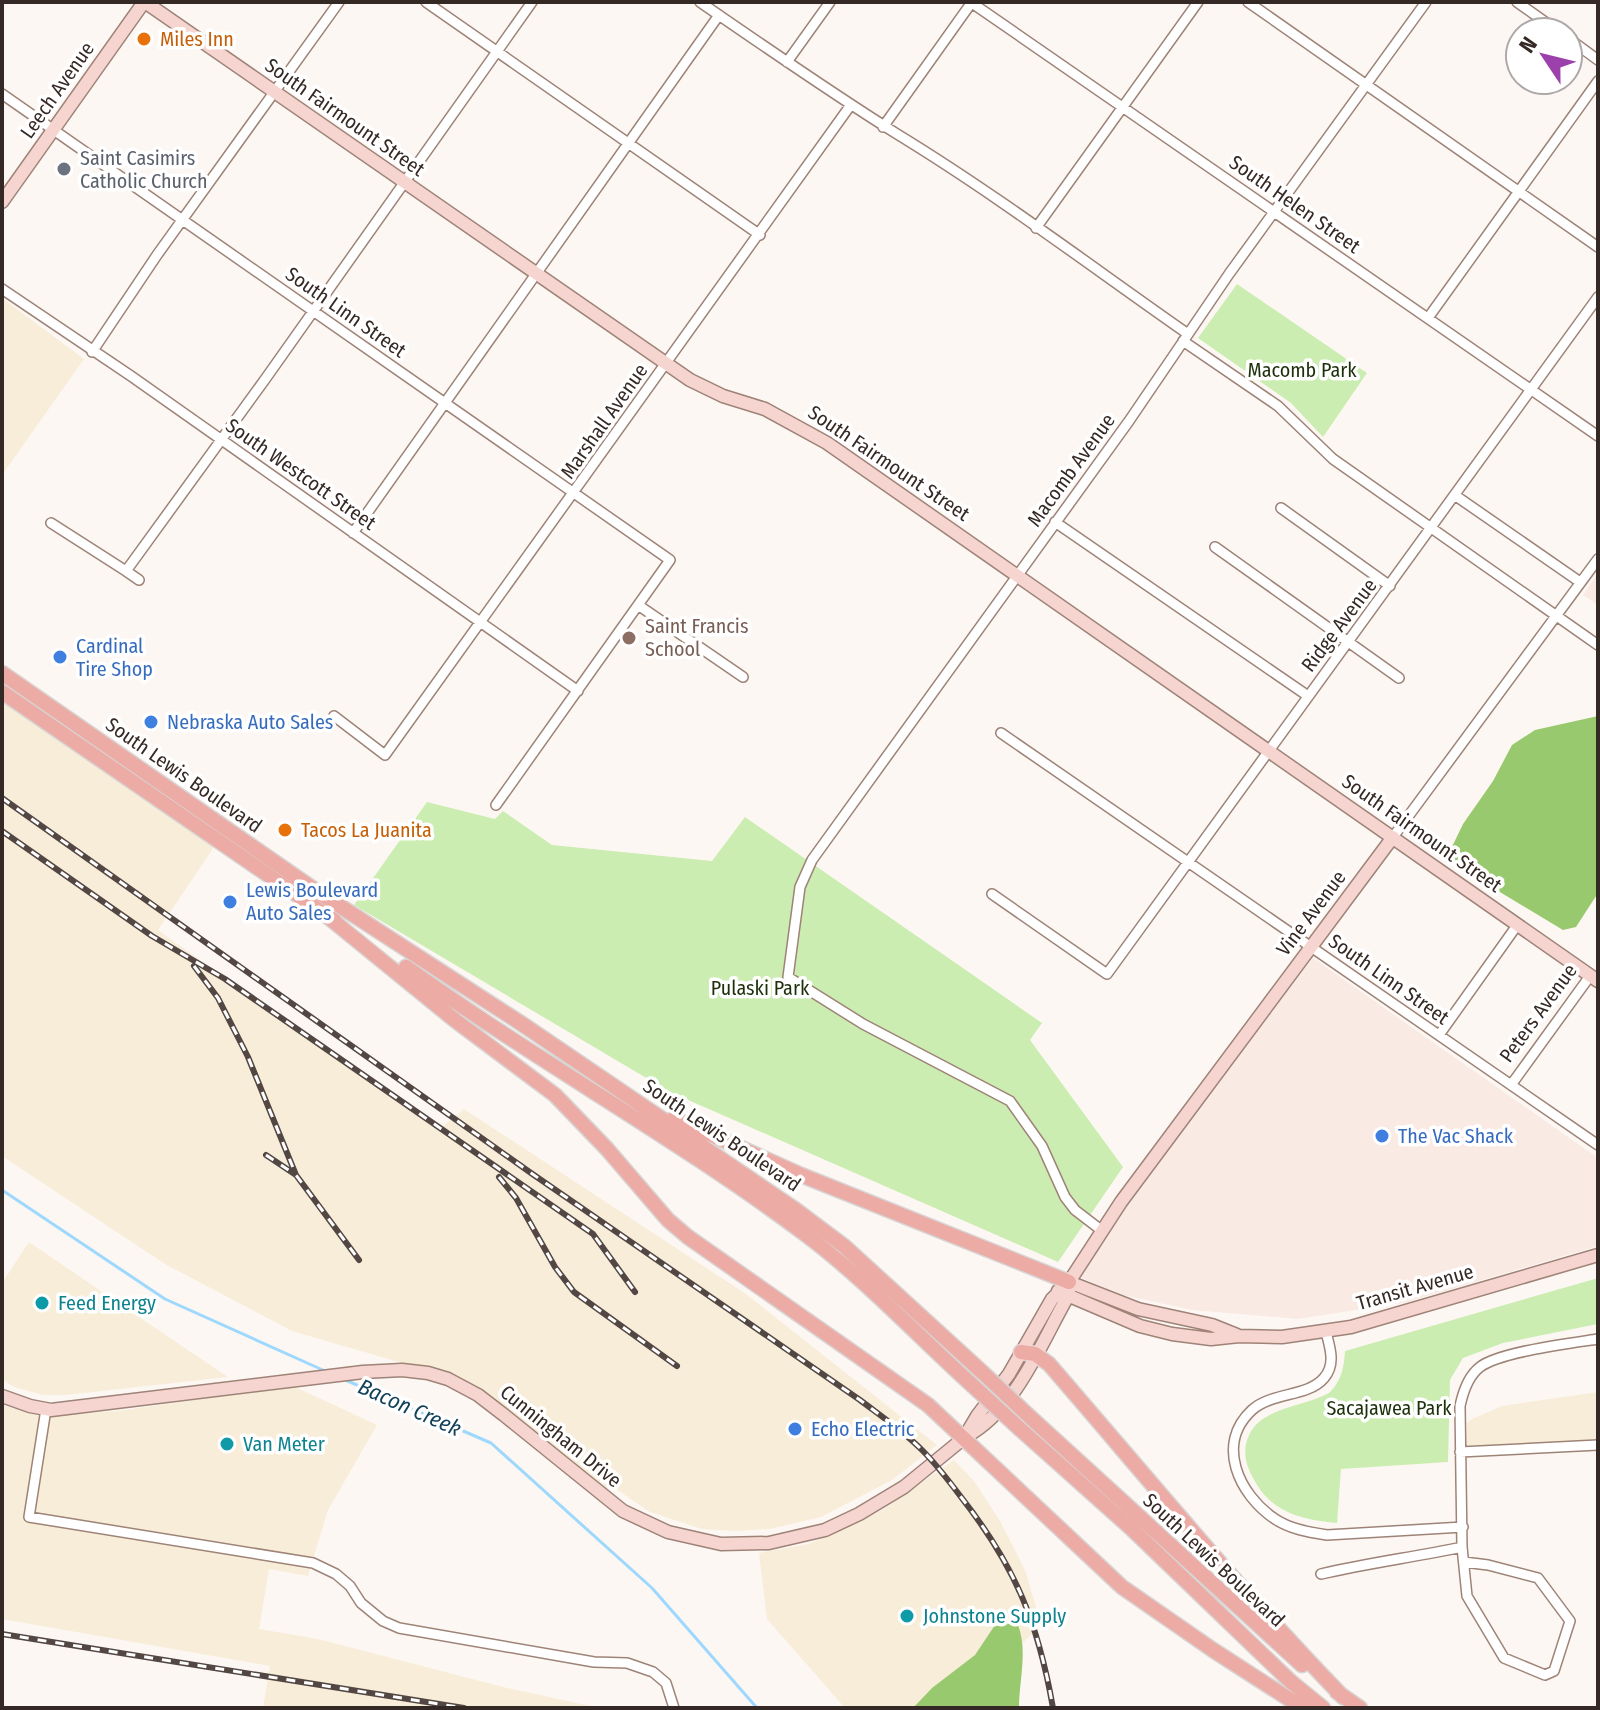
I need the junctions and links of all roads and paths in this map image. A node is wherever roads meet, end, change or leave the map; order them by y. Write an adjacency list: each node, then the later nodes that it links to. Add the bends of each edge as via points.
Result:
1 (145, 2): 18 (street, South Fairmount Street); 23 (street, Leech Avenue)
2 (339, 2): 18 (street)
3 (426, 2): 14 (street)
4 (532, 2): 14 (street)
5 (700, 2): 12 (street)
6 (830, 2): 15 (street)
7 (972, 2): 21 (street, South Helen Street); 22 (street)
8 (1198, 2): 21 (street)
9 (1248, 2): 17 (street)
10 (1426, 2): 17 (street, Macomb Avenue)
11 (1517, 2): 13 (street)
12 (719, 15): 15 (street); 24 (street)
13 (1537, 16)
14 (498, 51): 24 (street); 25 (street)
15 (787, 62): 20 (street)
16 (1598, 81): 26 (street)
17 (1366, 85): 26 (street); 28 (street, Macomb Avenue)
18 (275, 92): 25 (street, South Fairmount Street); 29 (street)
19 (2, 94): 23 (street, South Linn Street)
20 (850, 106): 22 (street); 31 (street, Marshall Avenue)
21 (1123, 107): 28 (street, South Helen Street); 30 (street)
22 (883, 127): 30 (street)
23 (53, 130): 27 (street, Leech Avenue); 29 (street, South Linn Street)
24 (628, 143): 31 (street); 33 (street)
25 (404, 184): 33 (street, South Fairmount Street); 36 (street)
26 (1519, 192): 32 (street); 37 (street)
27 (2, 202)
28 (1274, 211): 37 (street, South Helen Street); 38 (street, Macomb Avenue)
29 (182, 220): 36 (street, South Linn Street); 39 (street)
30 (1036, 228): 38 (street)
31 (760, 235): 40 (street, Marshall Avenue)
32 (1598, 247)
33 (536, 274): 40 (street, South Fairmount Street); 42 (street)
34 (2, 289): 39 (street, South Westcott Street)
35 (1598, 297): 41 (street, Ridge Avenue)
36 (314, 311): 42 (street, South Linn Street); 44 (street)
37 (1428, 318): 41 (street, South Helen Street)
38 (1185, 338): 48 (street, Macomb Avenue); 50 (street, via 1294,419 1333,459)
39 (92, 352): 44 (street, South Westcott Street)
40 (666, 364): 45 (street, Marshall Avenue); 55 (street, South Fairmount Street, via 707,389 796,424)
41 (1533, 390): 43 (street, South Helen Street); 46 (street, Ridge Avenue)
42 (445, 402): 45 (street, South Linn Street); 51 (street)
43 (1598, 436)
44 (222, 440): 51 (street, South Westcott Street); 54 (street)
45 (575, 493): 59 (street, South Linn Street, via 670,560); 61 (street, Marshall Avenue)
46 (1456, 496): 50 (street, Ridge Avenue); 57 (street)
47 (1281, 508): 58 (street)
48 (1055, 522): 55 (street, Macomb Avenue); 69 (street)
49 (51, 523): 54 (street)
50 (1432, 529): 58 (street, Ridge Avenue); 60 (street)
51 (353, 533): 61 (street, South Westcott Street)
52 (1215, 547): 62 (street)
53 (1598, 559): 57 (street, Vine Avenue)
54 (126, 571): 56 (street)
55 (1017, 575): 72 (street, South Fairmount Street); 85 (street, Macomb Avenue, via 812,860 800,887 788,977 863,1024 1010,1101 1042,1146 1070,1204)
56 (139, 580)
57 (1580, 582): 60 (street, Vine Avenue)
58 (1390, 586): 62 (street, Ridge Avenue)
59 (638, 605): 65 (street); 67 (street)
60 (1555, 615): 63 (street); 74 (street, Vine Avenue)
61 (481, 623): 67 (street, South Westcott Street); 70 (street, Marshall Avenue, via 385,755)
62 (1349, 640): 66 (street); 69 (street, Ridge Avenue)
63 (1598, 645)
64 (2, 673): 83 (main road, South Lewis Boulevard, via 312,888)
65 (743, 677)
66 (1399, 678)
67 (578, 691): 73 (street)
68 (2, 692): 77 (main road, South Lewis Boulevard)
69 (1308, 696): 72 (street, Ridge Avenue)
70 (334, 716)
71 (1001, 733): 75 (street, South Linn Street)
72 (1270, 751): 74 (street, South Fairmount Street); 75 (street, Ridge Avenue)
73 (496, 805)
74 (1393, 837): 78 (street, South Fairmount Street); 79 (street, Vine Avenue)
75 (1187, 862): 76 (street, Ridge Avenue, via 1107,974); 79 (street, South Linn Street)
76 (992, 894)
77 (327, 916): 93 (main road, via 555,1095 688,1237 928,1405); 103 (main road, South Lewis Boulevard, bridge, via 670,1141 854,1274)
78 (1518, 924): 80 (street, South Fairmount Street); 81 (street)
79 (1311, 947): 81 (street, South Linn Street); 85 (street, Vine Avenue)
80 (1595, 974): 82 (street, Peters Avenue)
81 (1439, 1035): 82 (street, South Linn Street)
82 (1511, 1085): 84 (street, South Linn Street)
83 (624, 1093): 87 (main road, via 739,1149); 100 (main road, South Lewis Boulevard, bridge, via 844,1246 1285,1652)
84 (1598, 1145)
85 (1101, 1230): 87 (street, Vine Avenue)
86 (1598, 1255): 88 (street, Transit Avenue)
87 (1065, 1289): 88 (street, Transit Avenue, via 1239,1336); 90 (street, Vine Avenue)
88 (1326, 1332): 96 (street, via 1332,1360 1325,1377 1309,1388 1268,1399 1242,1423 1233,1452 1242,1486 1277,1520 1312,1533)
89 (1598, 1339): 95 (street, via 1481,1366 1463,1391)
90 (1028, 1353): 93 (street, Cunningham Drive, via 1017,1386 985,1426); 100 (main road, via 1049,1364)
91 (2, 1396): 92 (street, Cunningham Drive)
92 (46, 1409): 93 (street, Cunningham Drive, via 402,1370 428,1373 478,1395 643,1522 721,1544 783,1542 825,1530 904,1487); 101 (street, via 29,1517 313,1563 336,1574 361,1603 399,1628 594,1662 627,1663 666,1683)
93 (964, 1438): 102 (main road, via 1122,1587)
94 (1598, 1445): 95 (street)
95 (1460, 1452): 96 (street)
96 (1463, 1527): 97 (street)
97 (1462, 1547): 98 (street); 99 (street)
98 (1464, 1562): 98 (street, via 1467,1596 1504,1658 1545,1675 1554,1671 1570,1621 1538,1578)
99 (1321, 1574)
100 (1343, 1697): 104 (main road, South Lewis Boulevard)
101 (672, 1703)
102 (1303, 1708)
103 (1323, 1708)
104 (1360, 1708)

